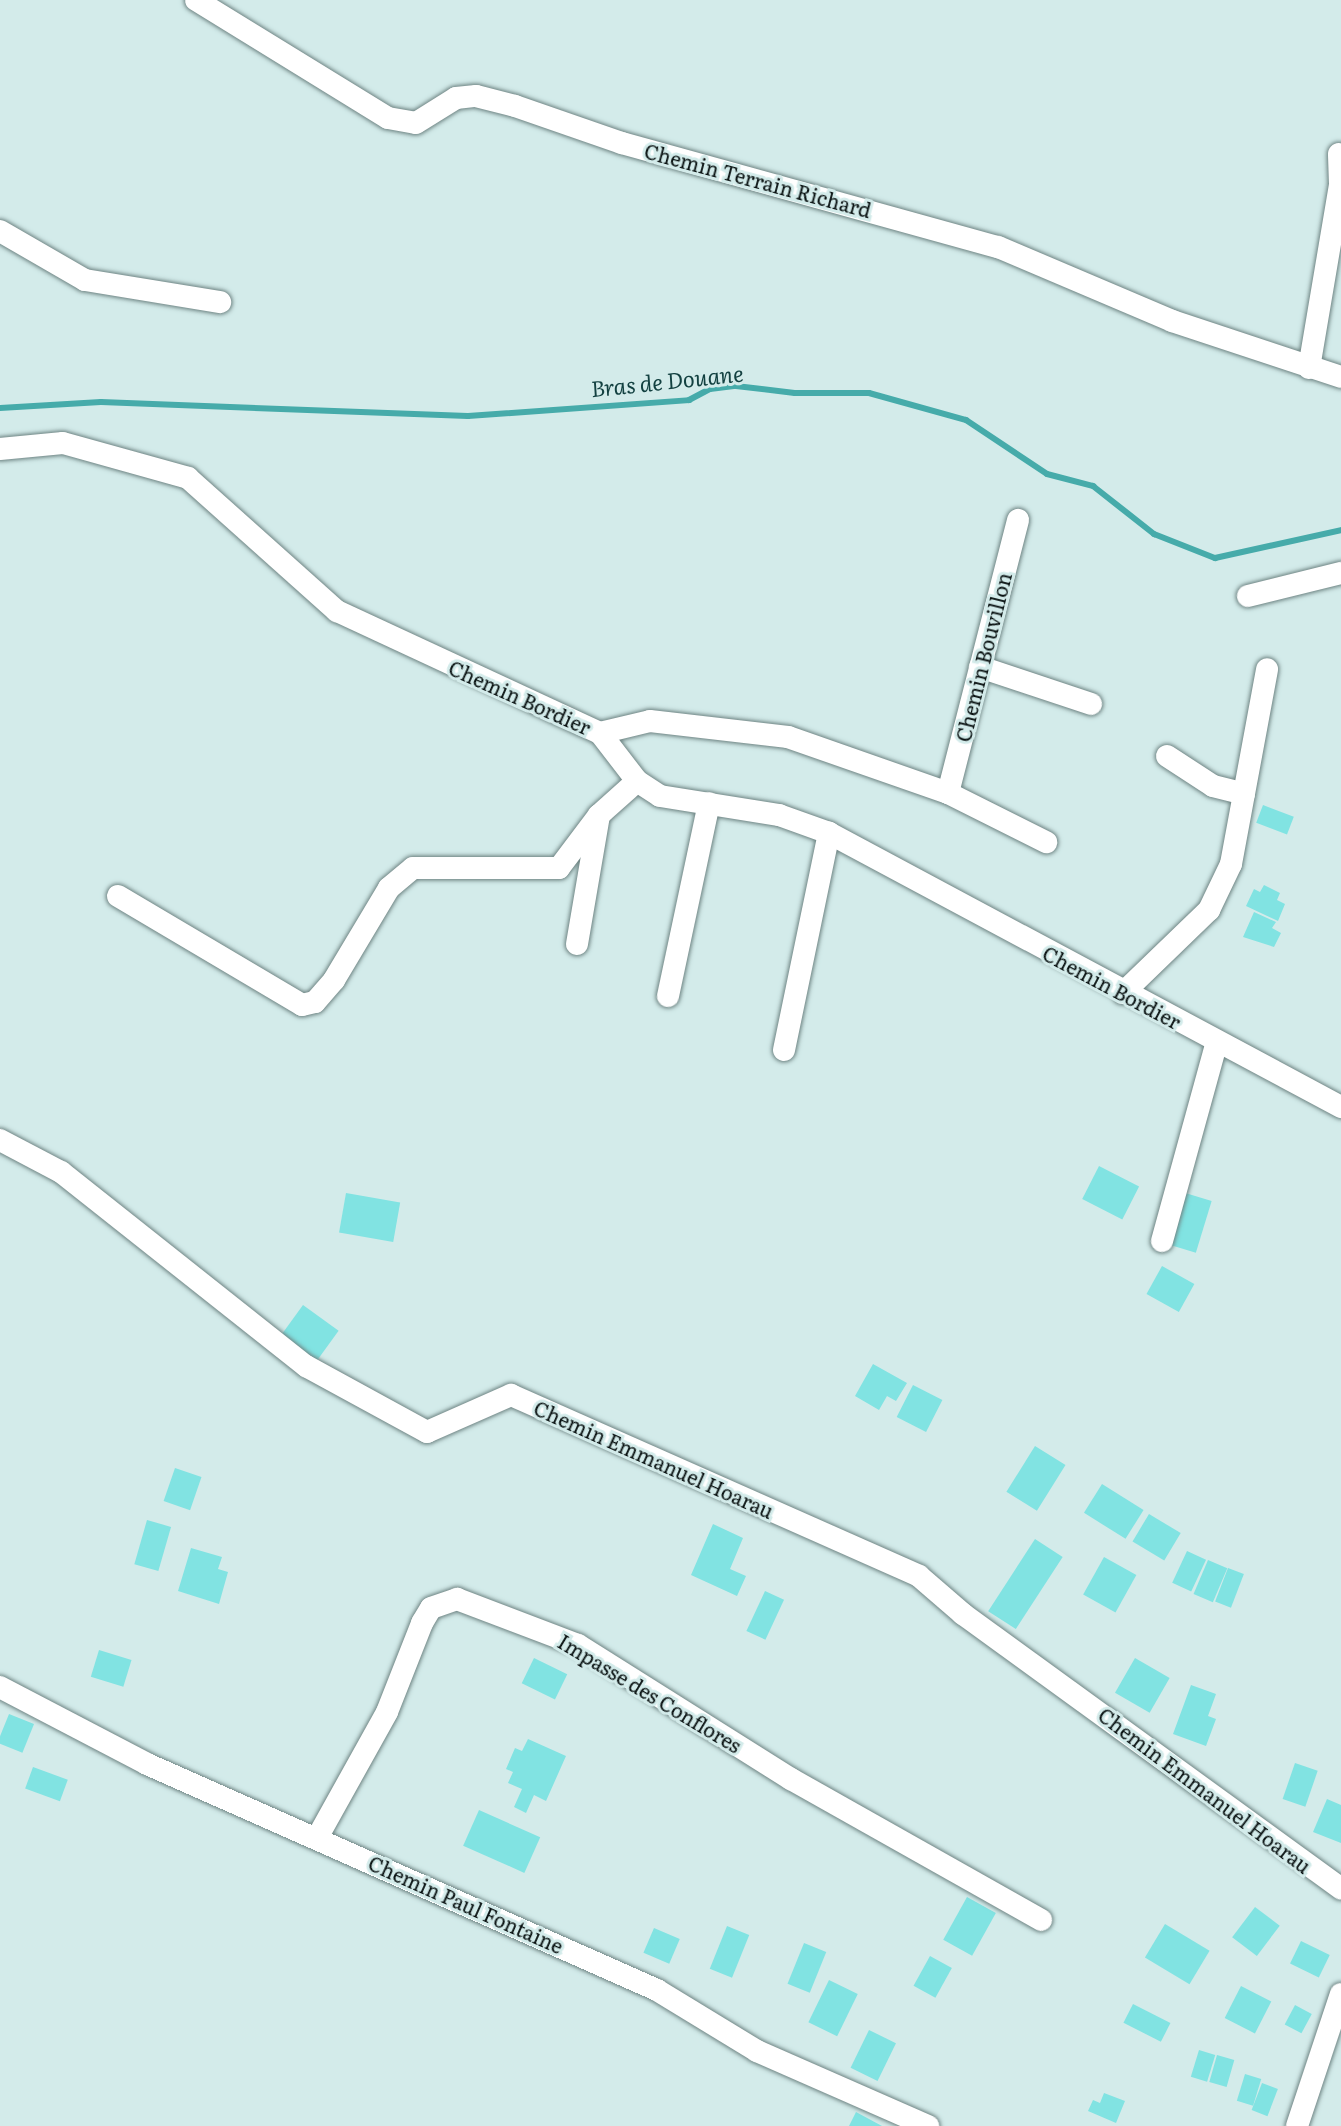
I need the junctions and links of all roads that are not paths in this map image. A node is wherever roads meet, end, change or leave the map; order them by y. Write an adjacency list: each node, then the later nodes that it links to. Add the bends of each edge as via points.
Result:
1 (196, 0): 5 (street, Chemin Terrain Richard, via 388,118 416,123 456,98 476,96 515,106 622,143 998,247 1172,321)
2 (1339, 154): 5 (street, via 1340,184)
3 (0, 231): 4 (street, via 85,280)
4 (220, 302)
5 (1309, 368): 6 (street, Chemin Terrain Richard)
6 (1341, 377)
7 (0, 449): 14 (street, Chemin Bordier, via 63,443 188,478 337,611)
8 (1018, 520): 11 (street, Chemin Bouvillon)
9 (1341, 573): 10 (street)
10 (1248, 596)
11 (980, 667): 13 (street); 17 (street, Chemin Bouvillon)
12 (1267, 669): 18 (street)
13 (1091, 704)
14 (600, 733): 16 (street, Chemin Bordier); 17 (street, via 650,721 788,737)
15 (1167, 756): 18 (street, via 1213,786)
16 (637, 781): 19 (street, Chemin Bordier, via 660,796); 20 (street)
17 (948, 793): 22 (street)
18 (1244, 794): 25 (street, via 1231,864 1214,902)
19 (709, 803): 21 (street, Chemin Bordier, via 779,815); 26 (street)
20 (599, 815): 23 (street, via 559,868 413,868 389,888 334,980 315,1002 302,1005); 24 (street)
21 (829, 833): 25 (street, Chemin Bordier); 28 (street)
22 (1046, 842)
23 (118, 896)
24 (577, 944)
25 (1123, 993): 27 (street, Chemin Bordier)
26 (668, 996)
27 (1217, 1042): 29 (street, Chemin Bordier); 31 (street)
28 (784, 1050)
29 (1341, 1107)
30 (0, 1140): 34 (street, Chemin Emmanuel Hoarau, via 61,1172 306,1366 427,1432 511,1395 919,1576 963,1614)
31 (1162, 1241)
32 (0, 1687): 33 (street, Chemin Paul Fontaine, via 147,1764)
33 (317, 1838): 35 (street, Impasse des Conflores, via 387,1712 422,1623 431,1608 457,1599 578,1645 791,1779); 37 (street, Chemin Paul Fontaine, via 631,1978 757,2051)
34 (1341, 1889)
35 (1041, 1920)
36 (1341, 1994): 38 (street)
37 (928, 2126)
38 (1297, 2126)

